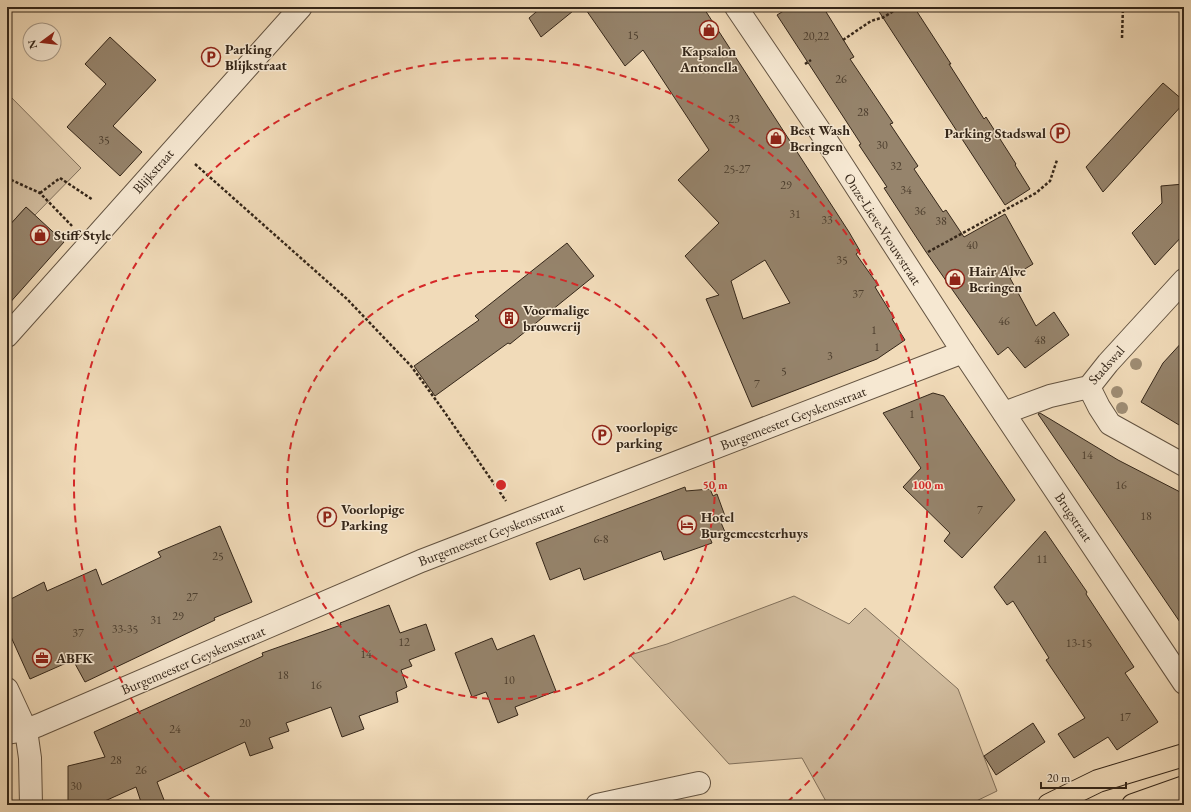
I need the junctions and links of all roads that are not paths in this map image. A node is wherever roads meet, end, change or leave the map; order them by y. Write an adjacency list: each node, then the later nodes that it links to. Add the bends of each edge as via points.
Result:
1 (301, 7): 4 (street, Blijkstraat)
2 (736, 7): 5 (street, Onze-Lieve-Vrouwstraat, via 828,143)
3 (1184, 280): 6 (street, Stadswal)
4 (7, 336)
5 (962, 352): 7 (street, Brugstraat); 11 (street, Burgemeester Geyskensstraat, via 421,561 147,680)
6 (1089, 387): 7 (street, Stadswal, via 1050,396); 8 (street, via 1110,424)
7 (1004, 413): 9 (street, Brugstraat)
8 (1184, 465)
9 (1184, 683)
10 (7, 689): 11 (street)
11 (16, 732): 15 (street, via 30,758)
12 (1184, 755): 17 (main road, via 1098,781)
13 (699, 783): 16 (street)
14 (1184, 787): 18 (main road)
15 (31, 805)
16 (597, 805)
17 (1049, 805)
18 (1133, 805)

